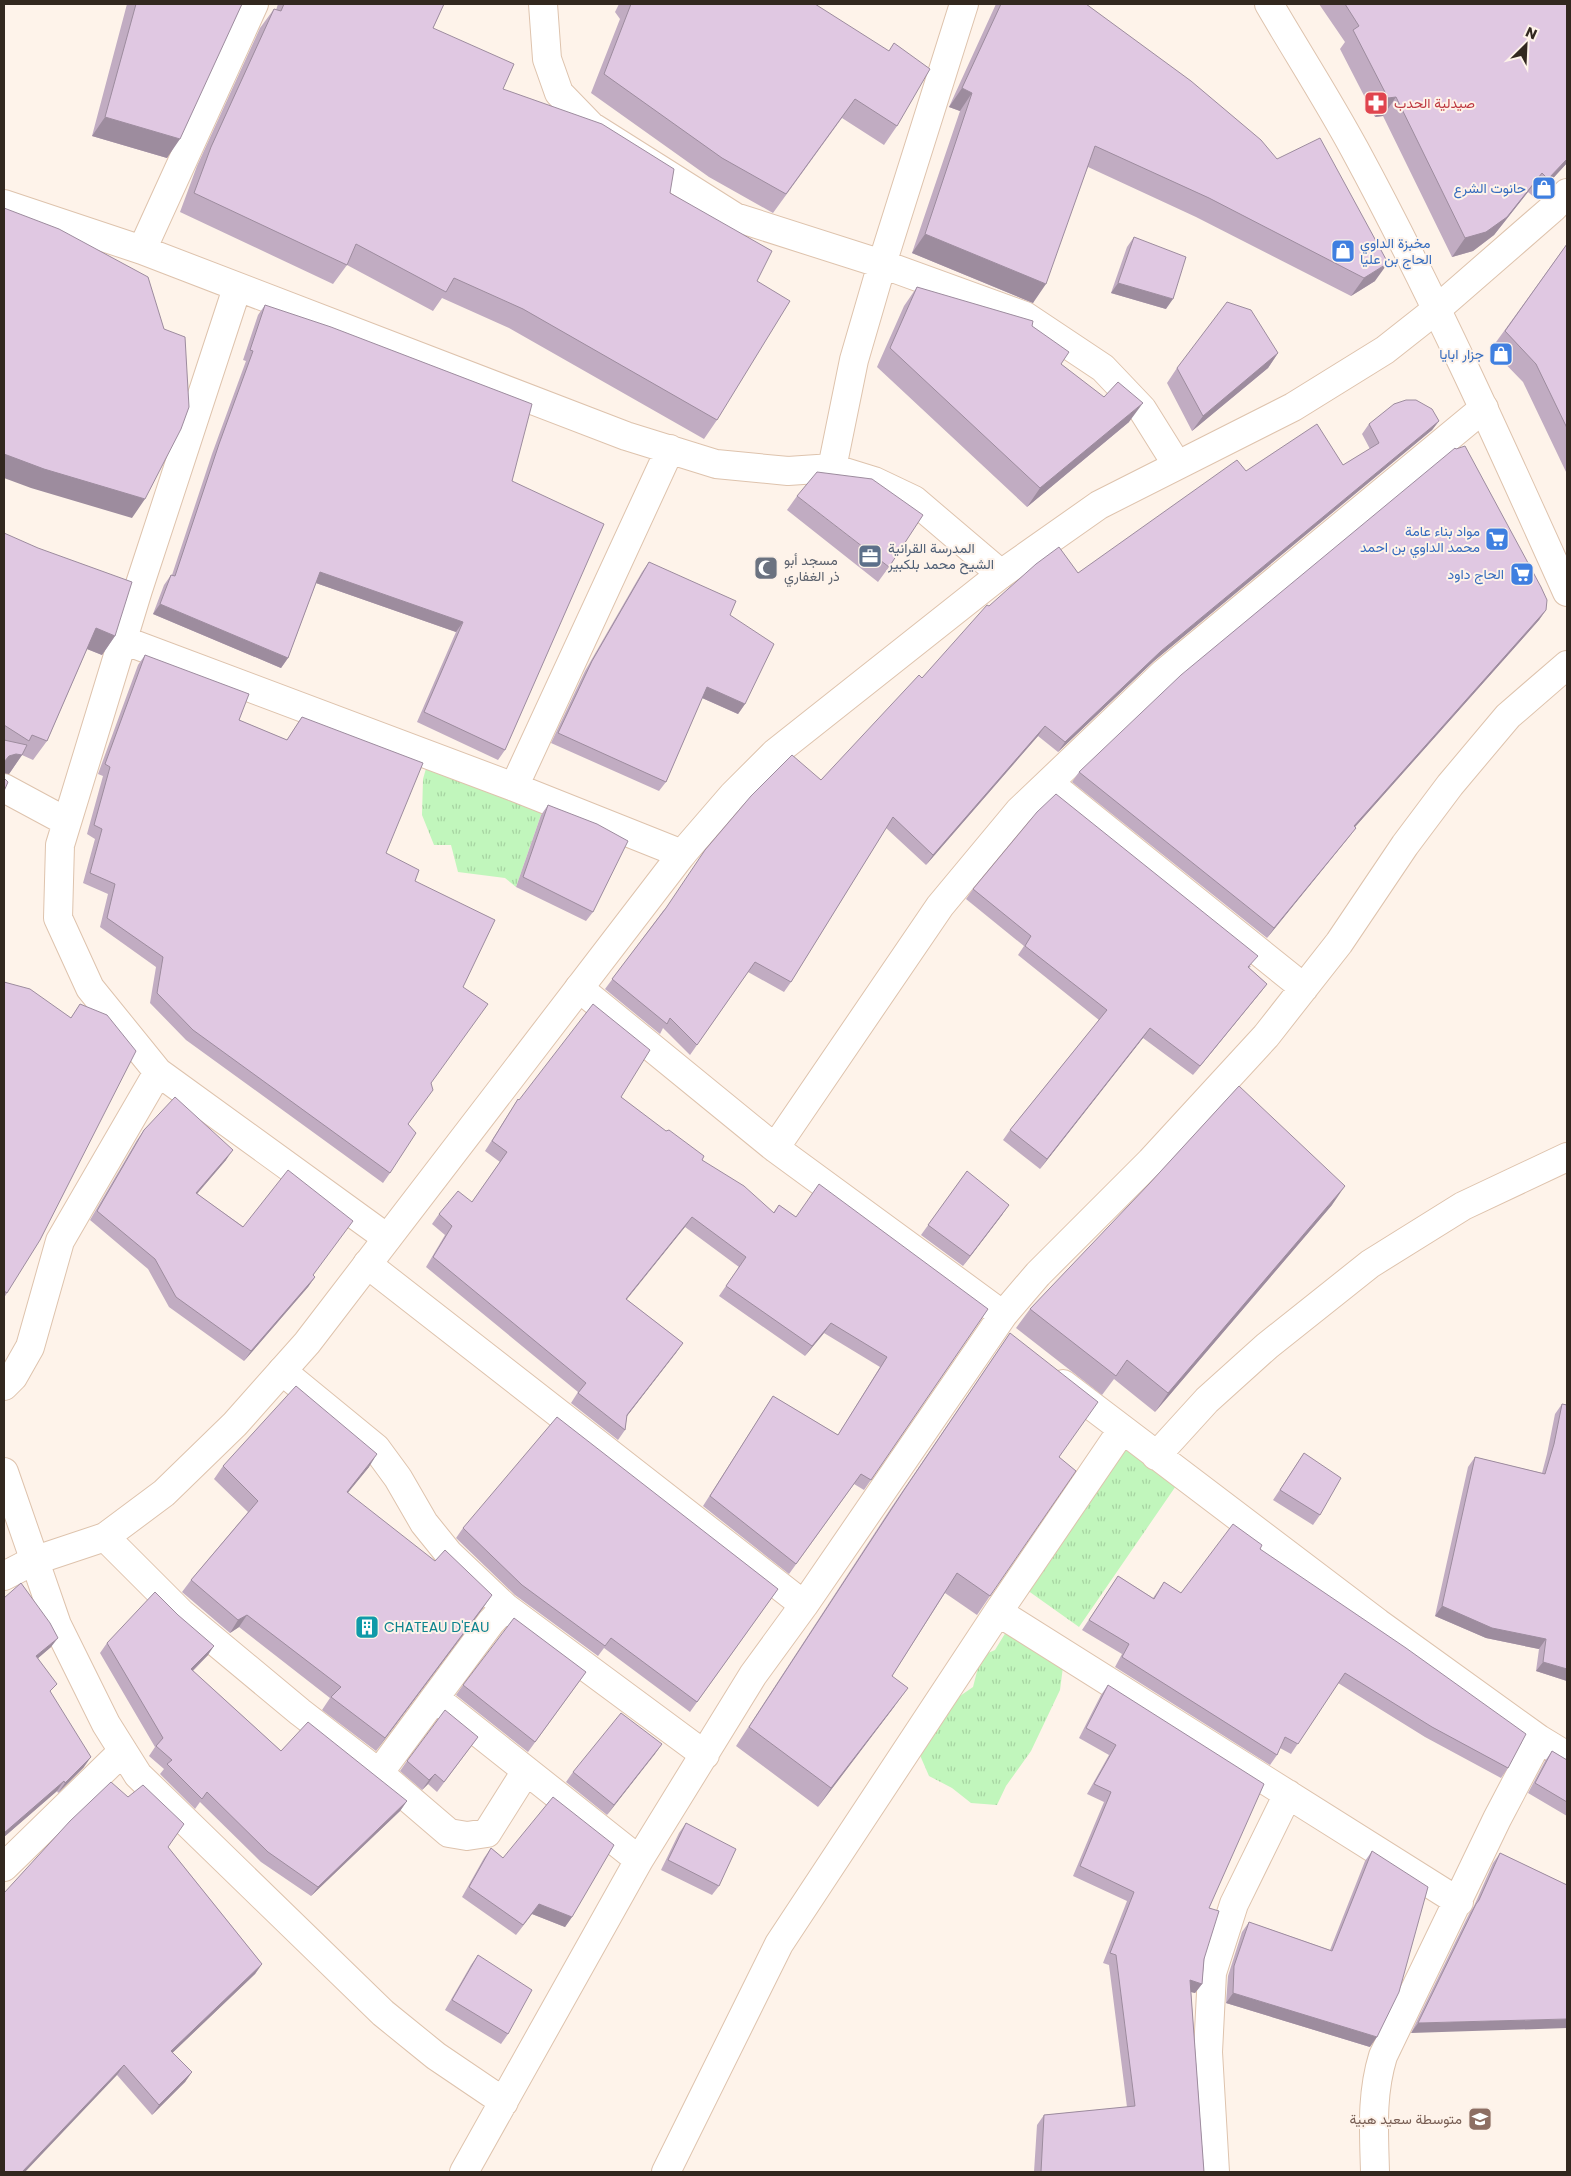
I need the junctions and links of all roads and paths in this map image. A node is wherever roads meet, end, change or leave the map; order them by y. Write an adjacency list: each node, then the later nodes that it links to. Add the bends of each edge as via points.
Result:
1 (254, 4): 7 (street)
2 (542, 4): 8 (street, via 547,59 560,93 591,126 735,217)
3 (964, 4): 8 (street)
4 (1269, 4): 10 (street, via 1354,149)
5 (4, 204): 7 (street)
6 (1563, 206): 10 (street)
7 (142, 250): 9 (street)
8 (882, 264): 13 (street, via 1025,316 1103,368 1142,409); 14 (street, via 854,360)
9 (237, 288): 12 (street, via 538,404); 17 (street)
10 (1437, 309): 11 (street); 13 (street, via 1385,350 1293,407)
11 (1484, 408): 18 (street); 21 (street, via 1164,673)
12 (670, 450): 14 (street, via 716,464 788,471); 22 (street)
13 (1177, 465): 15 (street, via 1099,505)
14 (832, 468): 15 (street, via 874,481 914,500)
15 (1001, 574): 25 (street, via 776,753 733,794)
16 (111, 579): 17 (street)
17 (138, 590): 19 (street)
18 (1567, 592)
19 (123, 640): 22 (street); 24 (street)
20 (1567, 665): 27 (street, via 1508,716 1450,785)
21 (1049, 782): 27 (street); 29 (street, via 1019,811 940,906)
22 (514, 787): 25 (street)
23 (4, 788): 24 (street)
24 (67, 822): 28 (street, via 60,845 58,918 90,988)
25 (682, 854): 26 (street)
26 (579, 988): 29 (street); 31 (street)
27 (1304, 988): 33 (street, via 1266,1036 1151,1161 1038,1274)
28 (158, 1072): 31 (street); 37 (street, via 60,1241 30,1347 13,1378)
29 (775, 1148): 33 (street)
30 (1567, 1157): 39 (street, via 1463,1206 1370,1264 1240,1370 1207,1400)
31 (387, 1238): 32 (street)
32 (367, 1264): 35 (street); 44 (street)
33 (998, 1322): 34 (street); 44 (street)
34 (1016, 1347)
35 (282, 1371): 41 (street, via 236,1424 164,1493); 45 (street, via 376,1448 424,1523 449,1554)
36 (1046, 1371): 38 (street)
37 (4, 1386)
38 (1122, 1430): 39 (street); 46 (street)
39 (1156, 1456): 48 (street, via 1378,1623)
40 (4, 1472): 42 (street)
41 (105, 1537): 42 (street); 53 (street, via 181,1613)
42 (33, 1561): 43 (street); 49 (street, via 57,1625 106,1724)
43 (4, 1576)
44 (804, 1605): 50 (street, via 753,1676)
45 (505, 1607): 47 (street); 50 (street)
46 (998, 1612): 54 (street); 60 (street, via 779,1944)
47 (436, 1698): 52 (street); 53 (street)
48 (1539, 1738): 51 (street); 57 (street)
49 (123, 1751): 56 (street); 58 (street, via 138,1775 384,2013 436,2056)
50 (705, 1755): 55 (street)
51 (1567, 1756)
52 (526, 1771): 53 (street, via 487,1833 467,1836 449,1833); 55 (street)
53 (379, 1773)
54 (1288, 1794): 57 (street); 61 (street, via 1234,1904 1212,1973 1208,2052)
55 (639, 1860): 58 (street)
56 (4, 1867)
57 (1459, 1902): 62 (street, via 1383,2056 1376,2078 1373,2105)
58 (504, 2102): 59 (street)
59 (464, 2172)
60 (666, 2172)
61 (1215, 2172)
62 (1376, 2172)

